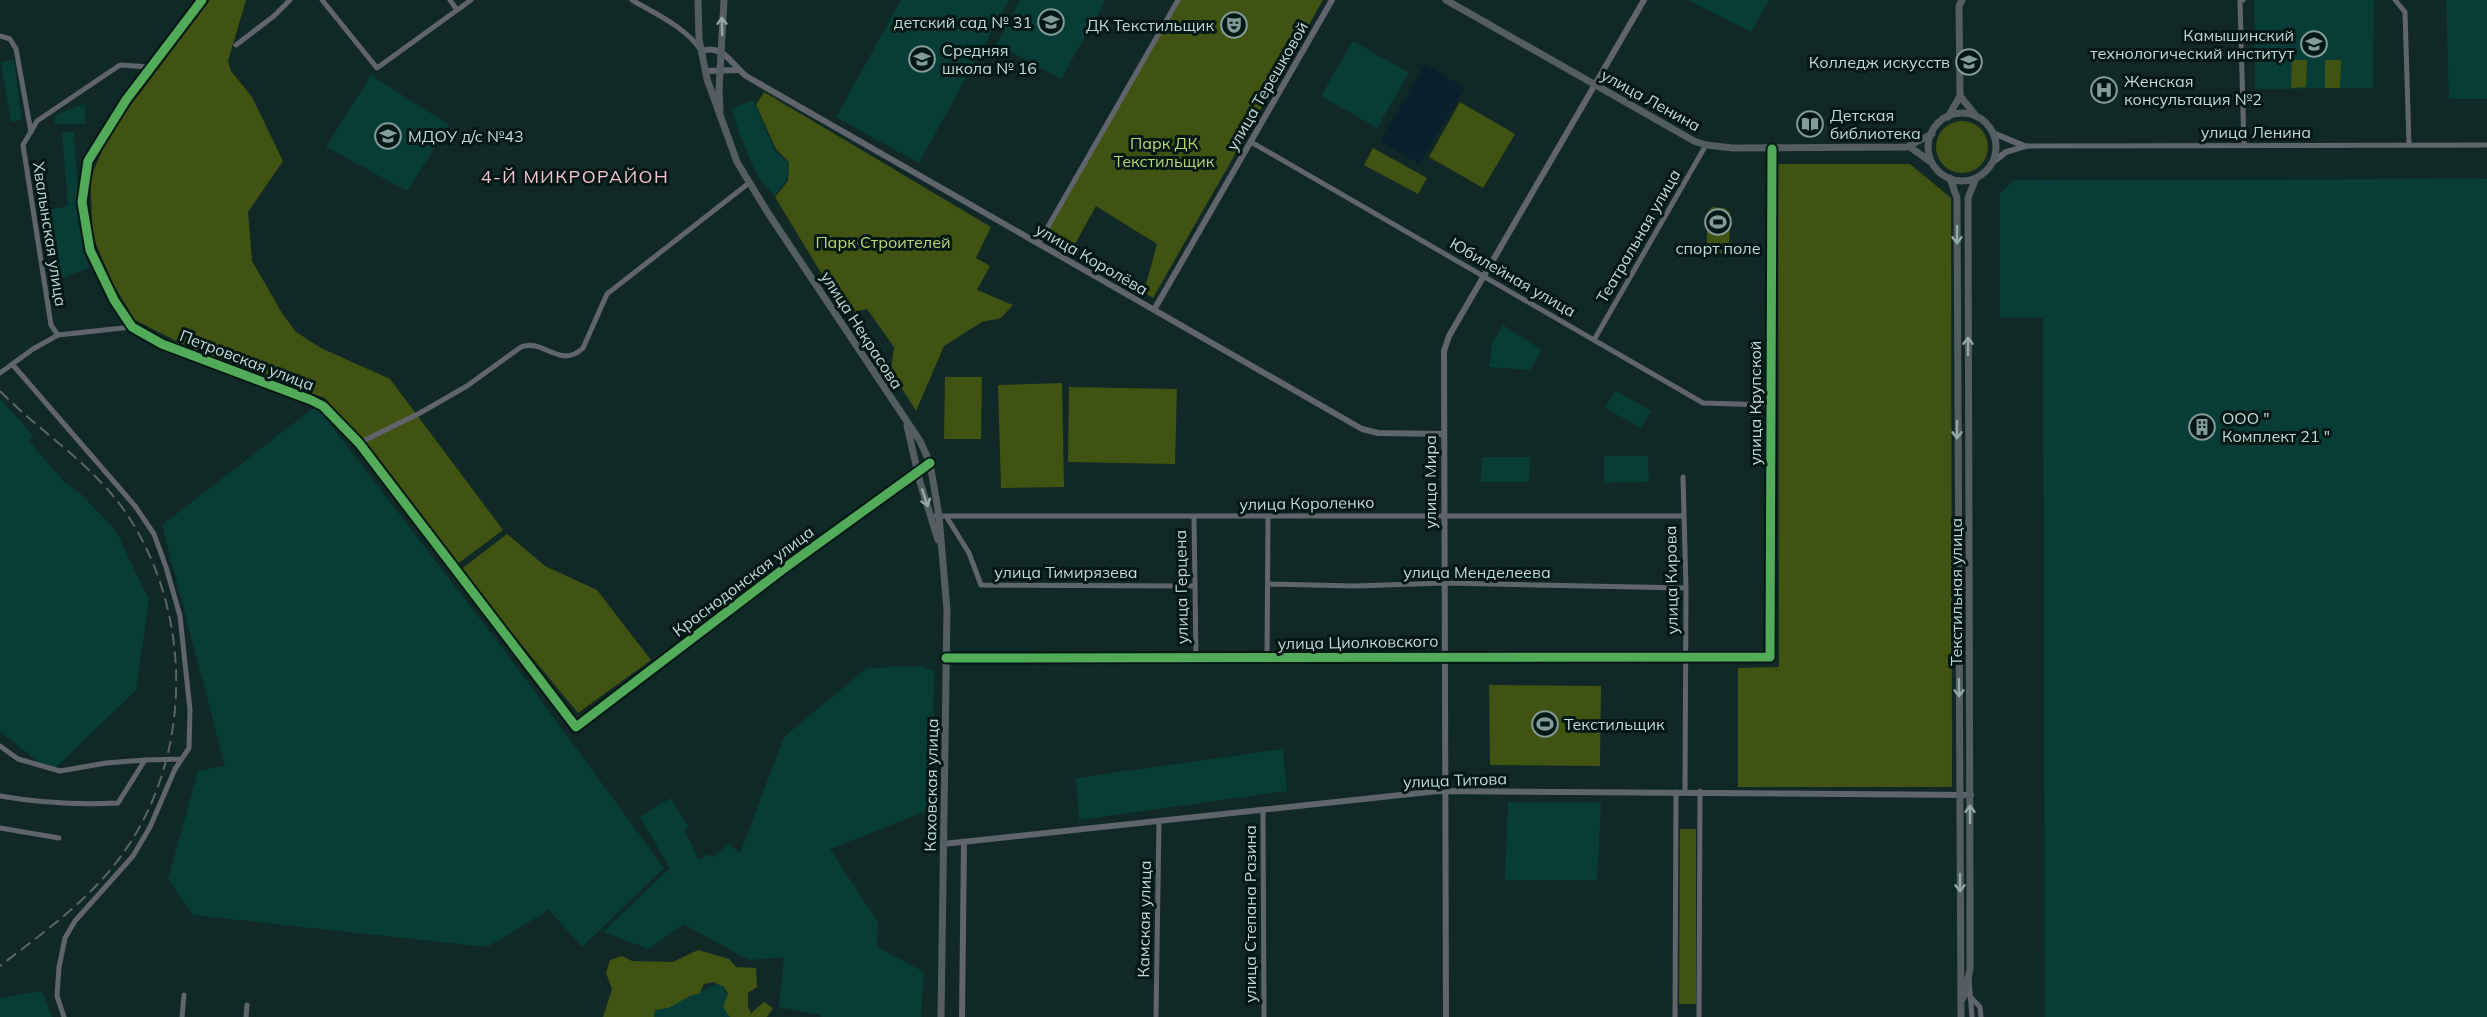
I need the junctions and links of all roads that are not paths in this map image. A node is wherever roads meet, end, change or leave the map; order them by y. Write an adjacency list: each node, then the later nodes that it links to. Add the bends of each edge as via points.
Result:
1 (202, 0): 21 (street, Петровская улица)
2 (290, 0): 18 (street)
3 (322, 0): 16 (street, via 377,68)
4 (450, 0): 16 (street)
5 (471, 0): 16 (street)
6 (632, 0): 19 (street, via 682,31)
7 (698, 0): 19 (main road, улица Некрасова)
8 (724, 0): 20 (main road, улица Некрасова, one-way to 8)
9 (1178, 0): 46 (street)
10 (1332, 0): 33 (street, улица Терешковой)
11 (1446, 0): 25 (main road, улица Ленина)
12 (1644, 0): 25 (street, улица Мира)
13 (1962, 0): 26 (main road)
14 (2243, 0): 37 (street, via 2240,2)
15 (2395, 0): 38 (street, via 2406,12)
16 (457, 10)
17 (0, 36): 30 (street, via 10,39 16,49)
18 (236, 45)
19 (702, 51): 20 (street, via 711,48); 23 (main road, улица Некрасова)
20 (721, 52): 22 (street, улица Королёва); 24 (main road, улица Некрасова)
21 (150, 67): 30 (street, via 120,65 38,121); 49 (street, Петровская улица, via 94,147 83,186 90,250)
22 (739, 70): 24 (street); 46 (street, улица Королёва)
23 (706, 71): 24 (street); 28 (main road, улица Некрасова)
24 (720, 71): 28 (main road, улица Некрасова)
25 (1595, 84): 34 (main road, улица Ленина); 47 (street, улица Мира)
26 (1960, 96): 27 (main road); 29 (main road)
27 (1976, 116): 29 (main road); 31 (main road)
28 (721, 117): 45 (main road, улица Некрасова, via 731,150)
29 (1948, 117): 32 (main road)
30 (31, 132): 50 (street, Хвалынская улица, via 23,146 51,325)
31 (1993, 133): 36 (street, улица Ленина); 41 (main road)
32 (1932, 134): 39 (main road, улица Ленина); 42 (main road, via 1929,148)
33 (1251, 142): 47 (street, Юбилейная улица); 48 (street, улица Терешковой)
34 (1706, 145): 40 (main road, улица Ленина); 51 (street, Театральная улица)
35 (2487, 145): 38 (street, улица Ленина)
36 (2026, 146): 37 (street, улица Ленина); 41 (street, улица Ленина, via 2014,148)
37 (2244, 146): 38 (street, улица Ленина)
38 (2409, 146)
39 (1910, 147): 40 (main road, улица Ленина); 42 (main road)
40 (1772, 149): 54 (street, улица Крупской)
41 (1993, 162): 44 (main road)
42 (1933, 164): 43 (main road)
43 (1950, 178): 44 (main road); 87 (main road, Текстильная улица, one-way to 87, via 1957,198)
44 (1976, 178): 88 (main road, Текстильная улица, one-way to 44, via 1968,198)
45 (749, 183): 55 (main road, улица Некрасова); 57 (street, via 607,294 577,355 567,358 530,345 520,347 458,391)
46 (1038, 244): 48 (street, улица Королёва)
47 (1485, 276): 51 (street, Юбилейная улица); 56 (street, улица Мира, via 1444,351)
48 (1154, 310): 56 (street, улица Королёва, via 1362,429 1378,433)
49 (132, 327): 50 (street); 57 (street, Петровская улица, via 162,344 323,406)
50 (58, 335): 52 (street)
51 (1594, 340): 54 (street, Юбилейная улица, via 1703,404)
52 (13, 365): 53 (street); 80 (street, via 135,506 154,534 184,641 190,720 189,748)
53 (0, 373)
54 (1770, 405): 74 (street, улица Крупской)
55 (906, 421): 58 (main road, улица Некрасова); 59 (main road, Каховская улица)
56 (1443, 434): 61 (street, улица Мира)
57 (360, 443): 78 (street, Петровская улица)
58 (930, 463): 59 (street, Краснодонская улица); 63 (main road, Каховская улица)
59 (918, 471): 62 (main road, Каховская улица, one-way to 62); 78 (street, Краснодонская улица)
60 (1683, 477): 65 (street, улица Кирова)
61 (1444, 514): 65 (street, улица Короленко); 66 (street, улица Короленко); 69 (street, улица Мира)
62 (931, 516): 63 (street, улица Короленко); 67 (main road, Каховская улица)
63 (943, 516): 64 (street, улица Короленко); 67 (main road, Каховская улица); 70 (street, улица Тимирязева, via 969,553 981,585)
64 (1194, 516): 66 (street, улица Короленко); 70 (street, улица Герцена)
65 (1684, 516): 71 (street, улица Кирова)
66 (1268, 517): 68 (street)
67 (943, 554): 75 (main road, Каховская улица)
68 (1268, 584): 69 (street, улица Менделеева); 77 (street)
69 (1445, 584): 71 (street, улица Менделеева); 72 (street, улица Мира)
70 (1193, 586): 76 (street, улица Герцена)
71 (1686, 588): 73 (street, улица Кирова)
72 (1445, 656): 73 (street, улица Циолковского); 77 (street, улица Циолковского); 82 (street, улица Мира)
73 (1685, 657): 74 (street, улица Циолковского); 85 (street, улица Кирова)
74 (1770, 657)
75 (946, 658): 76 (street, улица Циолковского); 94 (main road, Каховская улица)
76 (1196, 658): 77 (street, улица Циолковского)
77 (1267, 659)
78 (576, 727)
79 (0, 746): 81 (street, via 18,759 60,771)
80 (181, 759): 81 (street); 102 (street, via 133,856 75,921 65,938 57,996)
81 (145, 760): 86 (street, via 117,803 34,802)
82 (1445, 791): 84 (street, улица Титова); 89 (street, улица Титова); 109 (street, улица Мира)
83 (1700, 791): 85 (street, улица Титова); 87 (street, улица Титова); 111 (street)
84 (1676, 792): 85 (street, улица Титова); 110 (street)
85 (1685, 792)
86 (1, 795)
87 (1960, 795): 88 (street, улица Титова); 96 (main road, Текстильная улица, one-way to 96)
88 (1971, 795): 95 (main road, Текстильная улица, one-way to 88)
89 (1263, 810): 90 (street, улица Титова); 108 (street, улица Степана Разина)
90 (1159, 821): 93 (street, улица Титова); 107 (street, Камская улица)
91 (0, 828): 92 (street)
92 (59, 838)
93 (964, 842): 94 (street, улица Титова); 106 (street)
94 (944, 844): 105 (main road, Каховская улица)
95 (1969, 977): 97 (main road, Текстильная улица); 99 (street)
96 (1961, 982): 97 (street); 101 (main road, Текстильная улица)
97 (1965, 992): 99 (street); 101 (main road, Текстильная улица)
98 (184, 995): 103 (street)
99 (1972, 1001): 113 (street); 114 (street, via 1980,1007)
100 (247, 1005): 104 (street)
101 (1961, 1006): 112 (main road, Текстильная улица)
102 (64, 1017)
103 (182, 1017)
104 (246, 1017)
105 (941, 1017)
106 (962, 1017)
107 (1156, 1017)
108 (1264, 1017)
109 (1446, 1017)
110 (1675, 1017)
111 (1699, 1017)
112 (1961, 1017)
113 (1972, 1017)
114 (1982, 1017)

